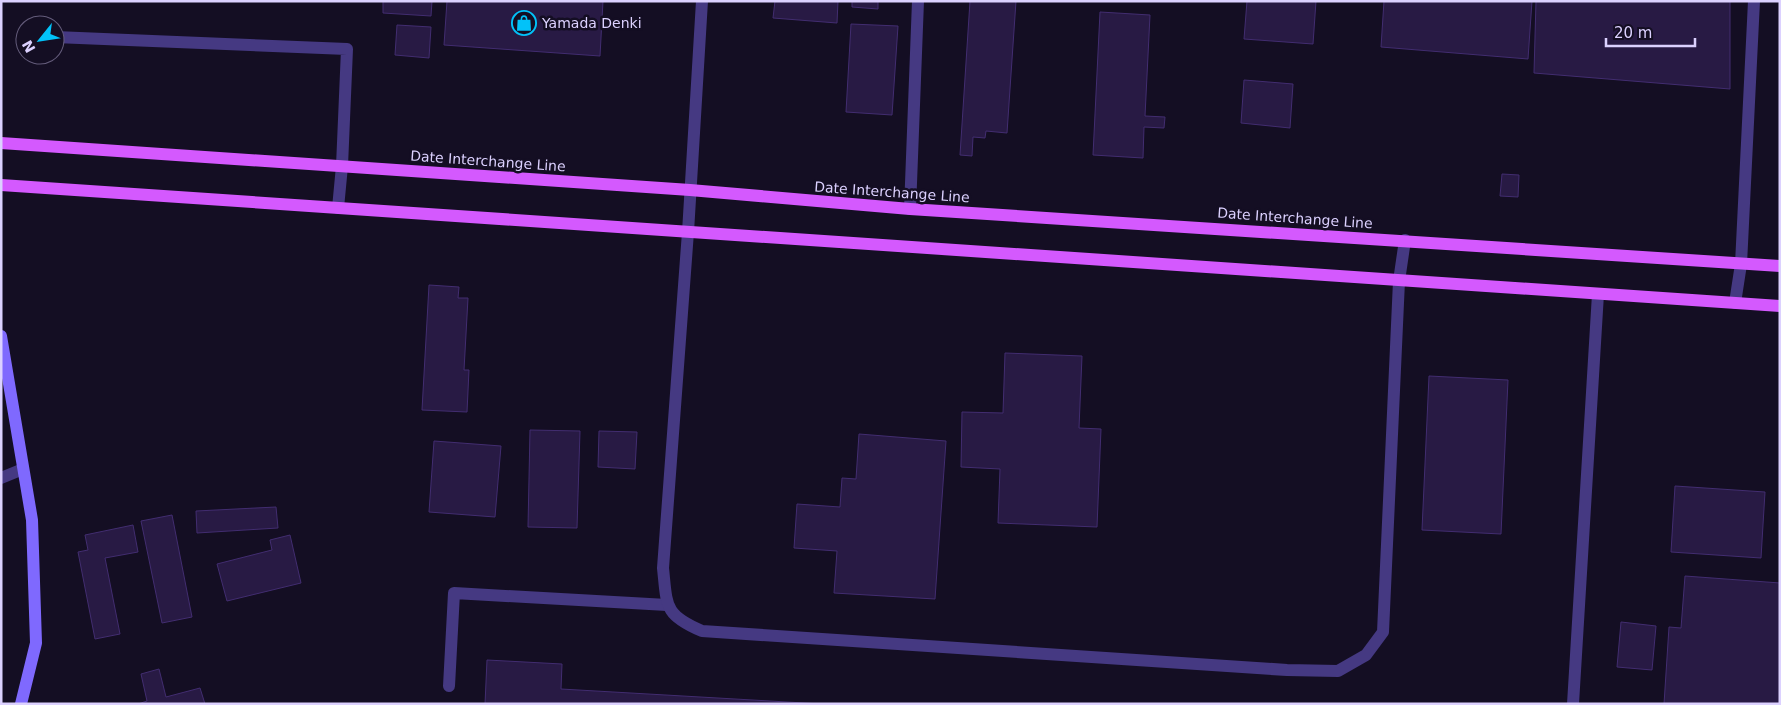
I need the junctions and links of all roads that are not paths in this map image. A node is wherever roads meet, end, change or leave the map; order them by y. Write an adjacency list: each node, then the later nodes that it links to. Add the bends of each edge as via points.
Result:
1 (702, 1): 8 (street)
2 (918, 1): 10 (street)
3 (1754, 1): 13 (street)
4 (65, 38): 6 (street, via 347,49)
5 (1, 143): 6 (main road, Date Interchange Line)
6 (342, 166): 8 (main road, Date Interchange Line); 9 (street)
7 (1, 185): 9 (main road)
8 (690, 190): 10 (main road, Date Interchange Line); 11 (street)
9 (338, 208): 11 (main road)
10 (910, 209): 12 (main road, Date Interchange Line)
11 (688, 232): 15 (main road); 22 (street, via 663,568)
12 (1405, 240): 13 (main road, Date Interchange Line); 15 (street)
13 (1741, 264): 14 (main road, Date Interchange Line); 17 (street)
14 (1780, 266)
15 (1399, 281): 16 (main road); 22 (street, via 1383,632 1366,654 1338,671 702,631 680,622)
16 (1598, 294): 17 (main road); 25 (street)
17 (1735, 303): 18 (main road)
18 (1780, 306)
19 (1, 336): 20 (street)
20 (24, 469): 21 (street); 24 (street, via 32,520 36,643)
21 (1, 478)
22 (667, 605): 23 (street, via 454,593)
23 (449, 686)
24 (21, 704)
25 (1573, 704)

